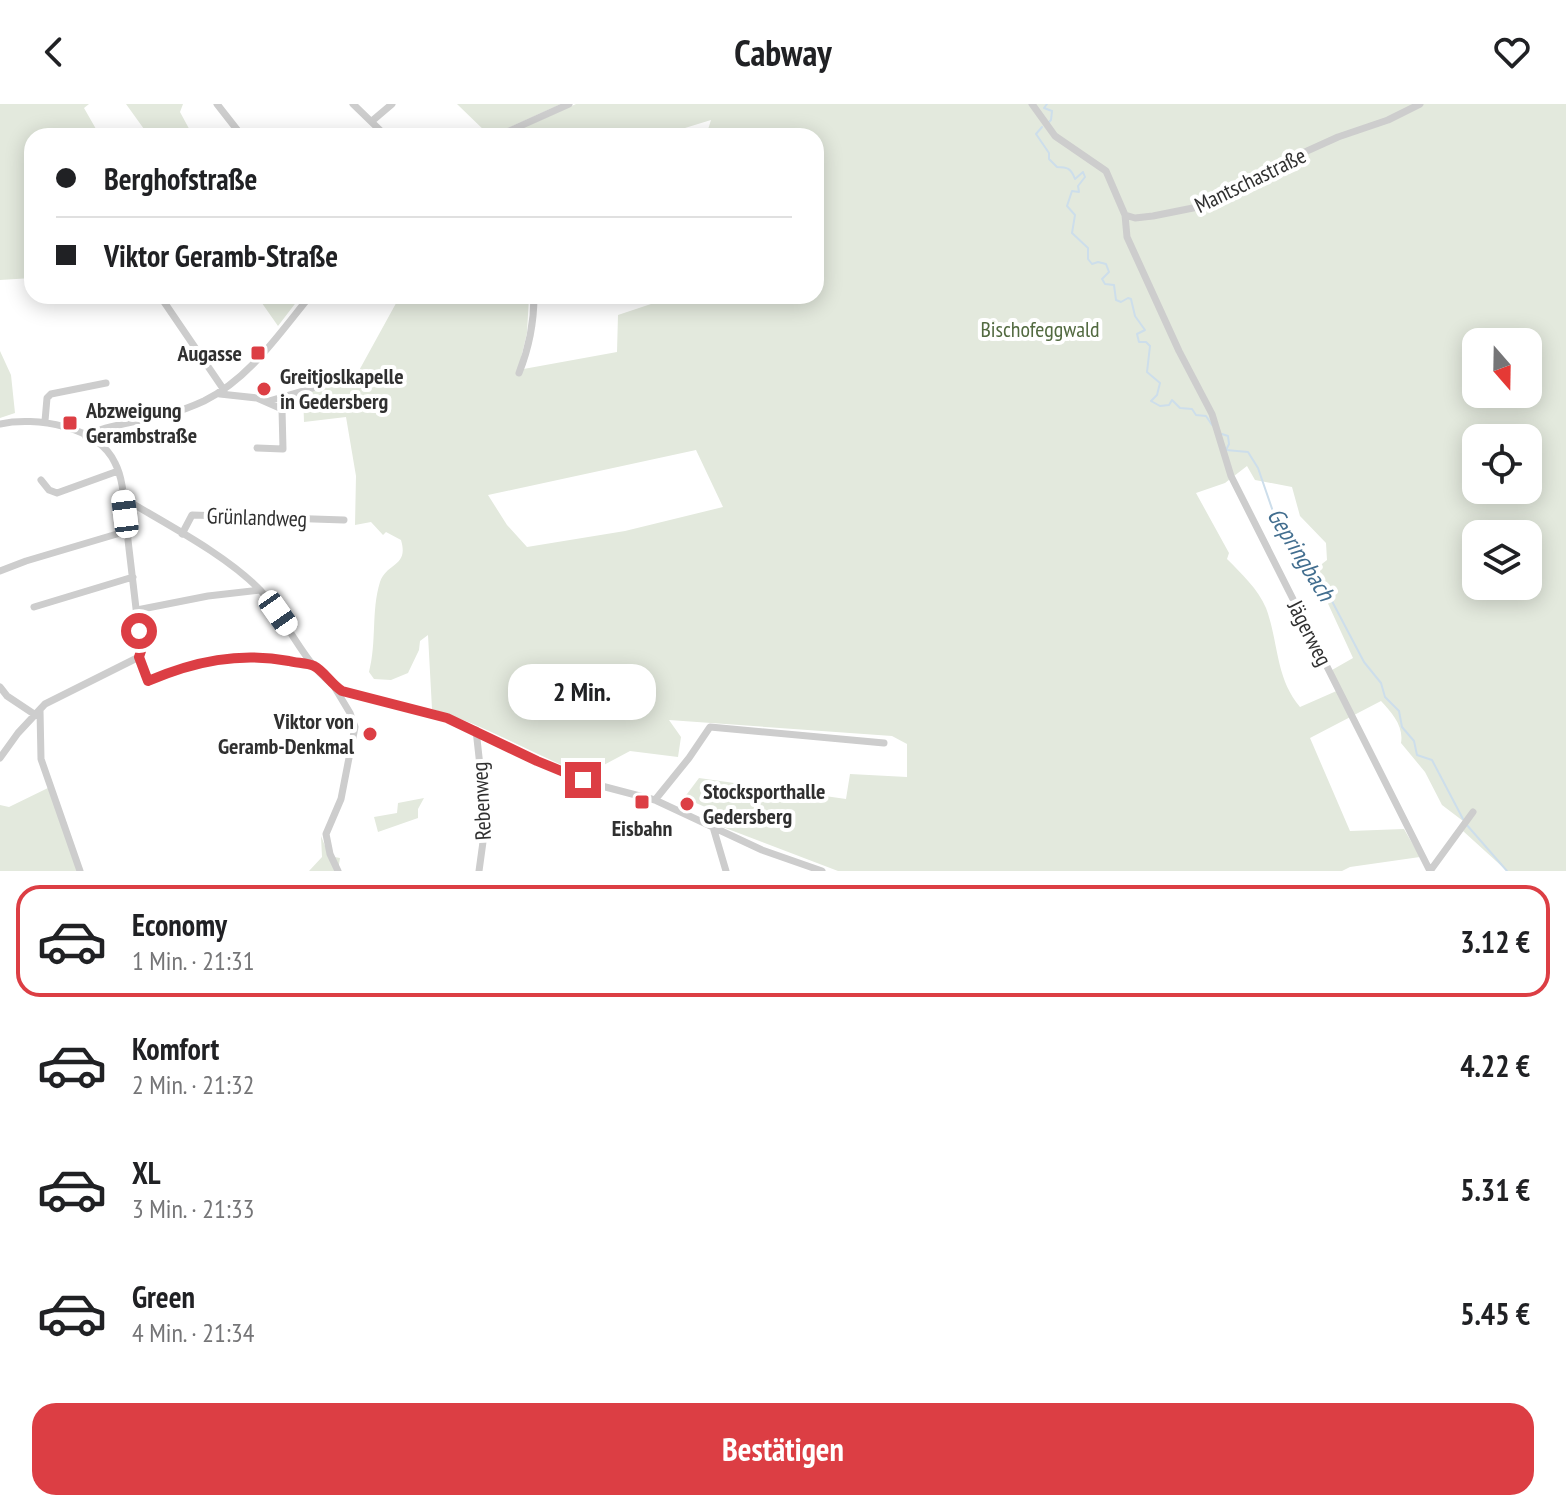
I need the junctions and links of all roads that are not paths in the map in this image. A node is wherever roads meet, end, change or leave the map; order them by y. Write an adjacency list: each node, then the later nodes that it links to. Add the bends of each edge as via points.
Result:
1 (217, 104): 8 (street)
2 (353, 104): 7 (street)
3 (392, 104): 7 (street)
4 (569, 104): 10 (street)
5 (1032, 104): 11 (street, via 1050,130 1106,171)
6 (1420, 104): 11 (street, Mantschastraße, via 1265,170 1208,205 1153,216)
7 (372, 121): 9 (street)
8 (236, 128)
9 (379, 128)
10 (516, 128)
11 (1125, 215): 44 (street, Jägerweg, via 1127,237 1218,433 1231,476 1430,871)
12 (165, 304): 18 (street)
13 (303, 304): 18 (street, via 261,356)
14 (534, 304): 15 (street)
15 (519, 373)
16 (350, 377): 19 (street)
17 (106, 383): 20 (street, via 51,394)
18 (221, 392): 19 (street); 22 (street, via 182,410 95,430)
19 (269, 401): 23 (street, via 282,409 283,449)
20 (45, 421): 21 (street); 22 (street)
21 (0, 424)
22 (86, 437): 24 (street, via 110,454)
23 (257, 448)
24 (118, 471): 25 (street, via 57,493); 26 (street)
25 (41, 480)
26 (123, 498): 28 (street); 29 (street)
27 (344, 520): 29 (street, Grünlandweg, via 192,515)
28 (127, 531): 30 (street); 31 (street)
29 (182, 534): 32 (street)
30 (0, 571)
31 (133, 577): 33 (street); 34 (street)
32 (260, 590): 34 (street); 36 (street)
33 (34, 607)
34 (137, 610): 35 (street)
35 (139, 657): 36 (street, via 148,681 217,659 264,658); 39 (street)
36 (314, 666): 37 (street)
37 (334, 686): 40 (street); 47 (street, via 355,727 341,799 326,834)
38 (0, 687): 39 (street)
39 (37, 711): 42 (street); 46 (street, via 41,759)
40 (476, 730): 43 (street, via 594,784); 48 (street, Rebenweg, via 486,820)
41 (884, 743): 43 (street, via 710,727)
42 (0, 758)
43 (655, 800): 45 (street)
44 (1471, 815)
45 (713, 827): 49 (street); 50 (street)
46 (80, 871)
47 (338, 871)
48 (479, 871)
49 (726, 871)
50 (822, 871)

